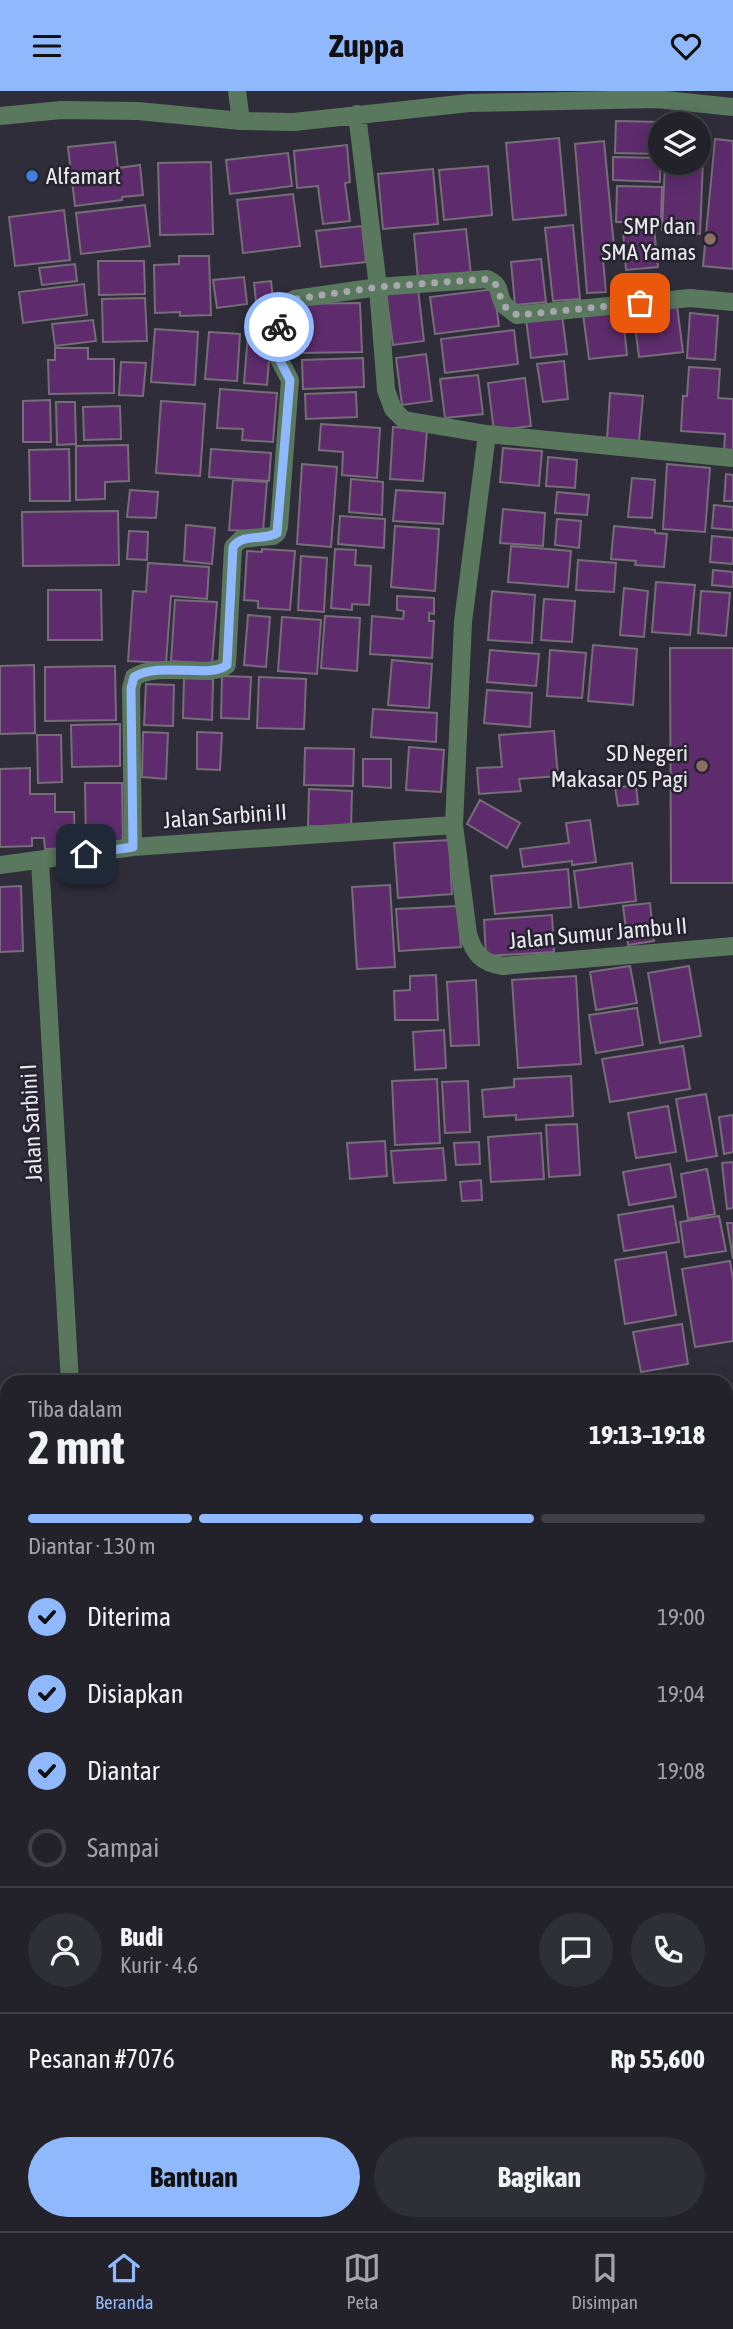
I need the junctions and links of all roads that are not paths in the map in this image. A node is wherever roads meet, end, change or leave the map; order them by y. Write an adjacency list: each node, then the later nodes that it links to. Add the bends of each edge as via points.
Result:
1 (237, 91): 6 (street)
2 (656, 95): 3 (street); 4 (street, via 469,103)
3 (733, 107)
4 (357, 114): 6 (street, via 294,122); 7 (street)
5 (0, 116): 6 (street, via 61,110 138,111)
6 (241, 121)
7 (378, 287): 8 (street, via 487,279 495,283 504,306 517,315 690,298); 9 (street, via 386,390 393,409 404,420); 12 (street, via 295,299 279,311 279,359 290,380 279,527 273,536 241,539 233,547 227,665 153,669 134,677)
8 (733, 302)
9 (487, 434): 10 (street); 11 (street, Jalan Sumur Jambu II, via 463,622)
10 (733, 459)
11 (454, 825): 12 (street, Jalan Sarbini II); 15 (street, Jalan Sumur Jambu II, via 468,934 482,960 503,966)
12 (133, 847): 13 (street, Jalan Sarbini II)
13 (40, 861): 14 (street, Jalan Sarbini II); 16 (street, Jalan Sarbini I)
14 (0, 865)
15 (733, 946)
16 (70, 1375)

